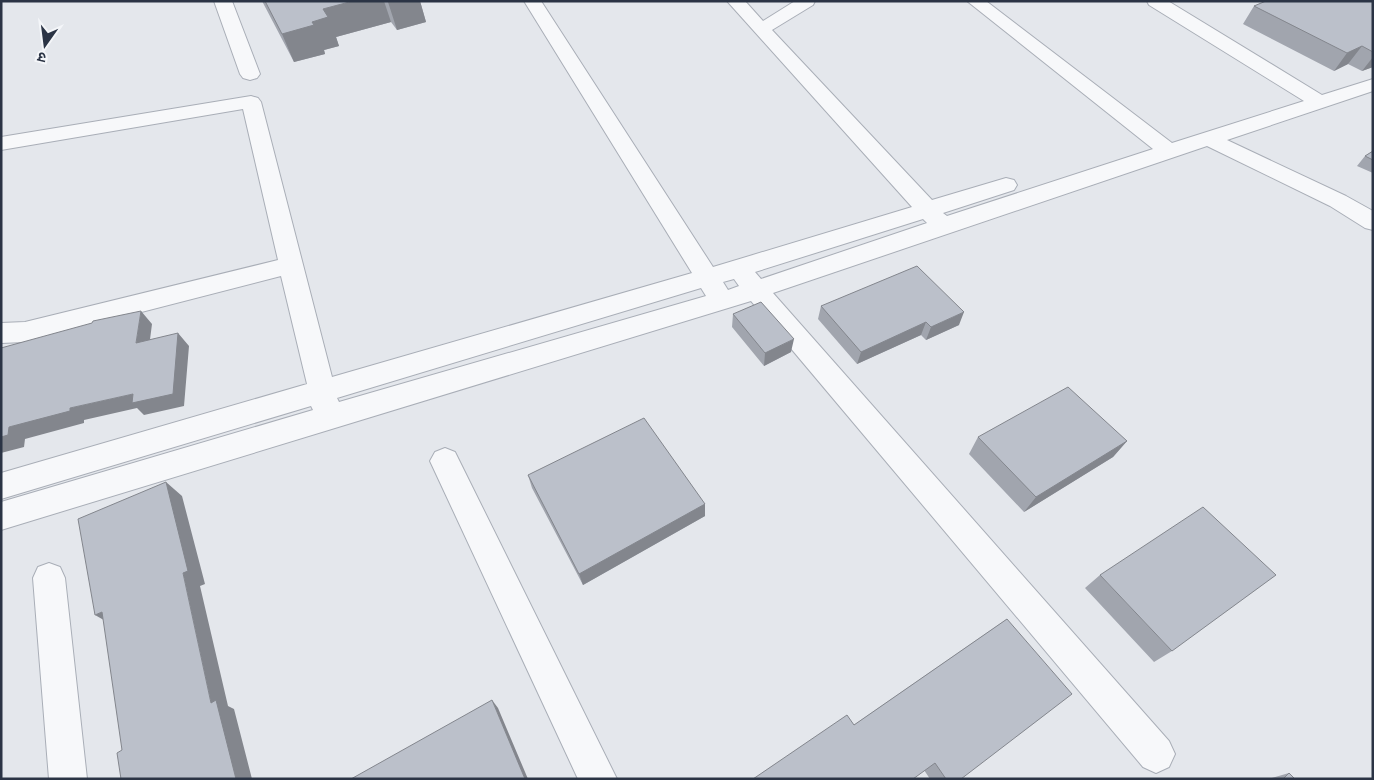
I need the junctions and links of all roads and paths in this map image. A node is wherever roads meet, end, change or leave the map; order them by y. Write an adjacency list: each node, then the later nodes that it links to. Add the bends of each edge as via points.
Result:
1 (223, 1): 9 (street)
2 (532, 1): 18 (street)
3 (736, 1): 7 (street)
4 (807, 1): 7 (street)
5 (975, 1): 14 (street)
6 (1155, 1): 11 (street)
7 (762, 29): 15 (street)
8 (1373, 69): 11 (street)
9 (250, 74)
10 (1373, 85): 11 (street)
11 (1310, 96): 12 (street); 14 (street, via 1220,115)
12 (1208, 138): 14 (street); 16 (street, via 1338,201)
13 (1, 144): 17 (street, via 252,102)
14 (1160, 144): 15 (street)
15 (936, 218): 19 (street)
16 (1373, 222)
17 (291, 265): 21 (street, via 24,332); 22 (street)
18 (707, 278): 19 (street); 20 (street); 22 (street)
19 (746, 279): 20 (street); 28 (street)
20 (722, 301): 23 (street)
21 (1, 333)
22 (322, 390): 23 (street); 25 (street)
23 (328, 417): 26 (street)
24 (445, 461): 30 (street)
25 (1, 486)
26 (1, 516)
27 (49, 578): 29 (street)
28 (1156, 754)
29 (68, 779)
30 (598, 779)

